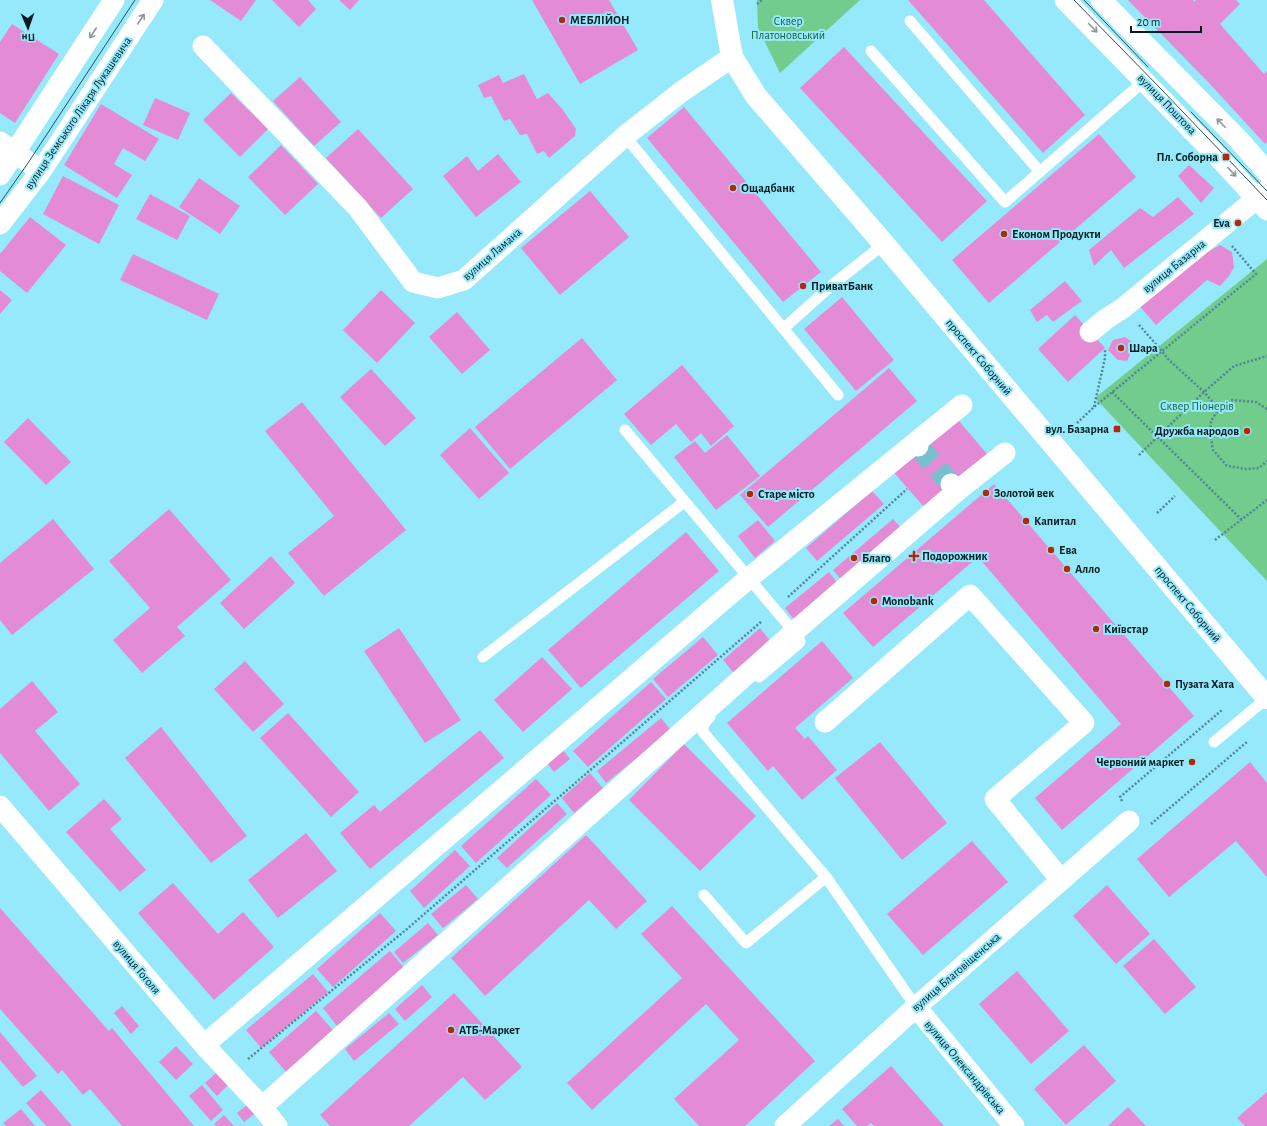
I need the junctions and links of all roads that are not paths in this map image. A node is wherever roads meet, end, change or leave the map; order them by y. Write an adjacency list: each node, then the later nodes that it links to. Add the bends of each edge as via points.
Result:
1 (114, 0): 12 (street, one-way to 12)
2 (153, 0): 13 (street, вулиця Земського Лікаря Лукашевича, one-way to 2)
3 (722, 0): 9 (main road, проспект Соборний)
4 (1065, 0): 10 (street, вулиця Поштова, one-way to 10)
5 (1101, 0): 15 (street, one-way to 5, via 1238,139)
6 (910, 21): 14 (lane)
7 (203, 46): 11 (street, вулиця Ламана, via 358,208 413,282 438,288 464,280)
8 (871, 51): 14 (lane, via 1005,202)
9 (732, 57): 11 (street, вулиця Ламана, via 681,92); 19 (main road, проспект Соборний, via 756,96)
10 (1144, 81): 14 (lane); 17 (street, вулиця Поштова, one-way to 17)
11 (625, 136): 20 (lane)
12 (7, 147): 13 (street); 16 (street)
13 (41, 171): 18 (street, вулиця Земського Лікаря Лукашевича)
14 (1040, 172)
15 (1267, 172)
16 (0, 175)
17 (1264, 199): 21 (street, вулиця Базарна, via 1218,230)
18 (0, 224)
19 (884, 244): 20 (lane, via 832,285); 30 (main road, проспект Соборний)
20 (784, 328): 22 (lane)
21 (1090, 332)
22 (838, 395)
23 (962, 405): 27 (street)
24 (625, 430): 26 (lane)
25 (1005, 453): 28 (street, via 954,487)
26 (684, 502): 27 (lane); 29 (lane)
27 (749, 578): 28 (lane); 39 (street)
28 (794, 632): 35 (lane, via 800,642 705,721 703,732); 40 (street)
29 (483, 657)
30 (1267, 698): 32 (lane)
31 (825, 722): 36 (street, via 970,595 1084,723 995,799)
32 (1214, 742)
33 (0, 806): 39 (street, вулиця Гоголя)
34 (1129, 821): 36 (street, вулиця Благовіщенська)
35 (826, 877): 37 (lane, via 746,943); 38 (lane)
36 (1061, 880): 38 (street, вулиця Благовіщенська)
37 (704, 896)
38 (916, 1007): 42 (street, вулиця Благовіщенська); 43 (street, вулиця Олександрівська)
39 (204, 1046): 40 (street, вулиця Гоголя)
40 (262, 1107): 41 (street, вулиця Гоголя)
41 (277, 1126)
42 (785, 1126)
43 (1014, 1126)

